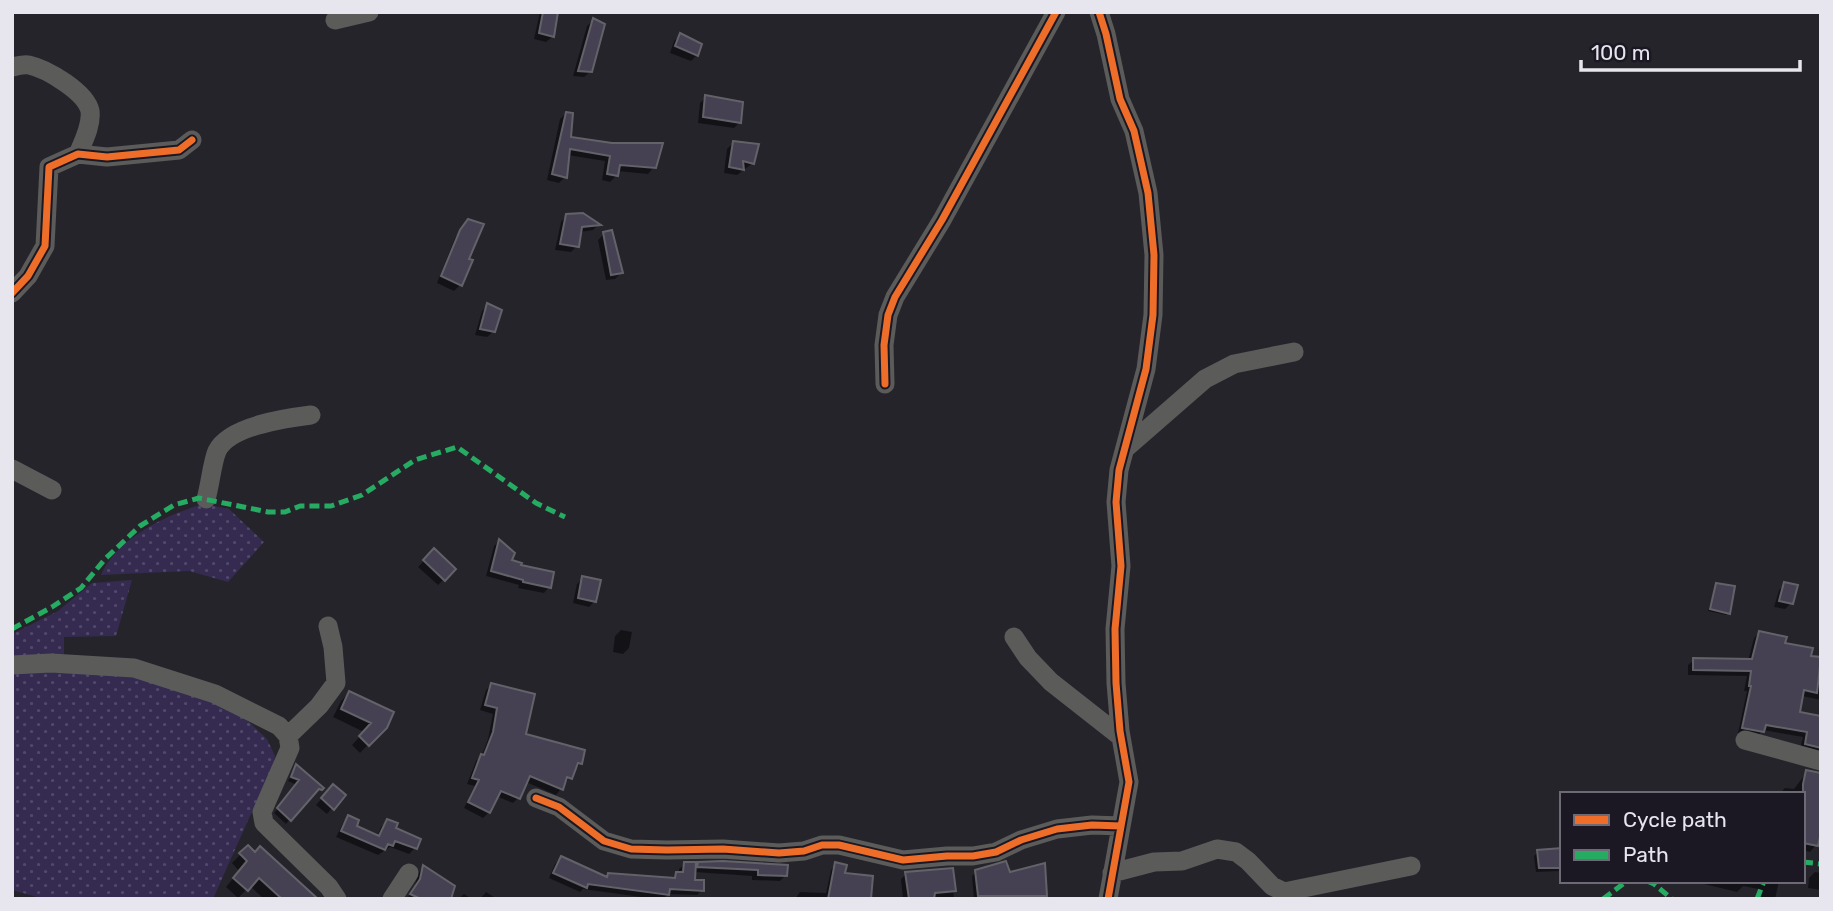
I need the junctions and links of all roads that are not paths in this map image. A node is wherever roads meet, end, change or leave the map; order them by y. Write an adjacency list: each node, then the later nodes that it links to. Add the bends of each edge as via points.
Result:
1 (369, 12): 4 (street)
2 (1056, 12): 10 (street, via 895,297 884,345)
3 (1099, 12): 12 (street, via 1120,99 1135,131 1154,255 1146,369)
4 (335, 20)
5 (12, 67): 7 (street, via 28,64 79,92 90,110)
6 (192, 140): 7 (street, via 178,150 107,157)
7 (78, 154): 8 (street, via 49,167 45,246)
8 (12, 293)
9 (1294, 352): 12 (street, via 1234,364 1205,379)
10 (885, 384)
11 (312, 415): 15 (street, via 282,419 225,441 217,452)
12 (1127, 447): 20 (street, via 1116,502 1121,566 1116,682)
13 (12, 469): 14 (street)
14 (52, 490)
15 (206, 499)
16 (328, 626): 19 (street, via 336,683)
17 (1014, 637): 20 (street, via 1051,681)
18 (12, 665): 19 (street, via 134,668 215,694 279,726)
19 (288, 736): 28 (street, via 290,748 262,812 264,822)
20 (1121, 737): 24 (street, via 1129,782)
21 (1745, 740): 22 (street)
22 (1821, 761)
23 (536, 797): 24 (street, via 559,807 604,841 631,849 779,853 839,845 903,860 996,852 1057,829)
24 (1121, 826): 27 (street)
25 (1411, 866): 27 (street, via 1284,892 1236,852 1217,849)
26 (409, 873): 29 (street)
27 (1112, 873): 30 (street)
28 (337, 899)
29 (392, 899)
30 (1108, 899)

